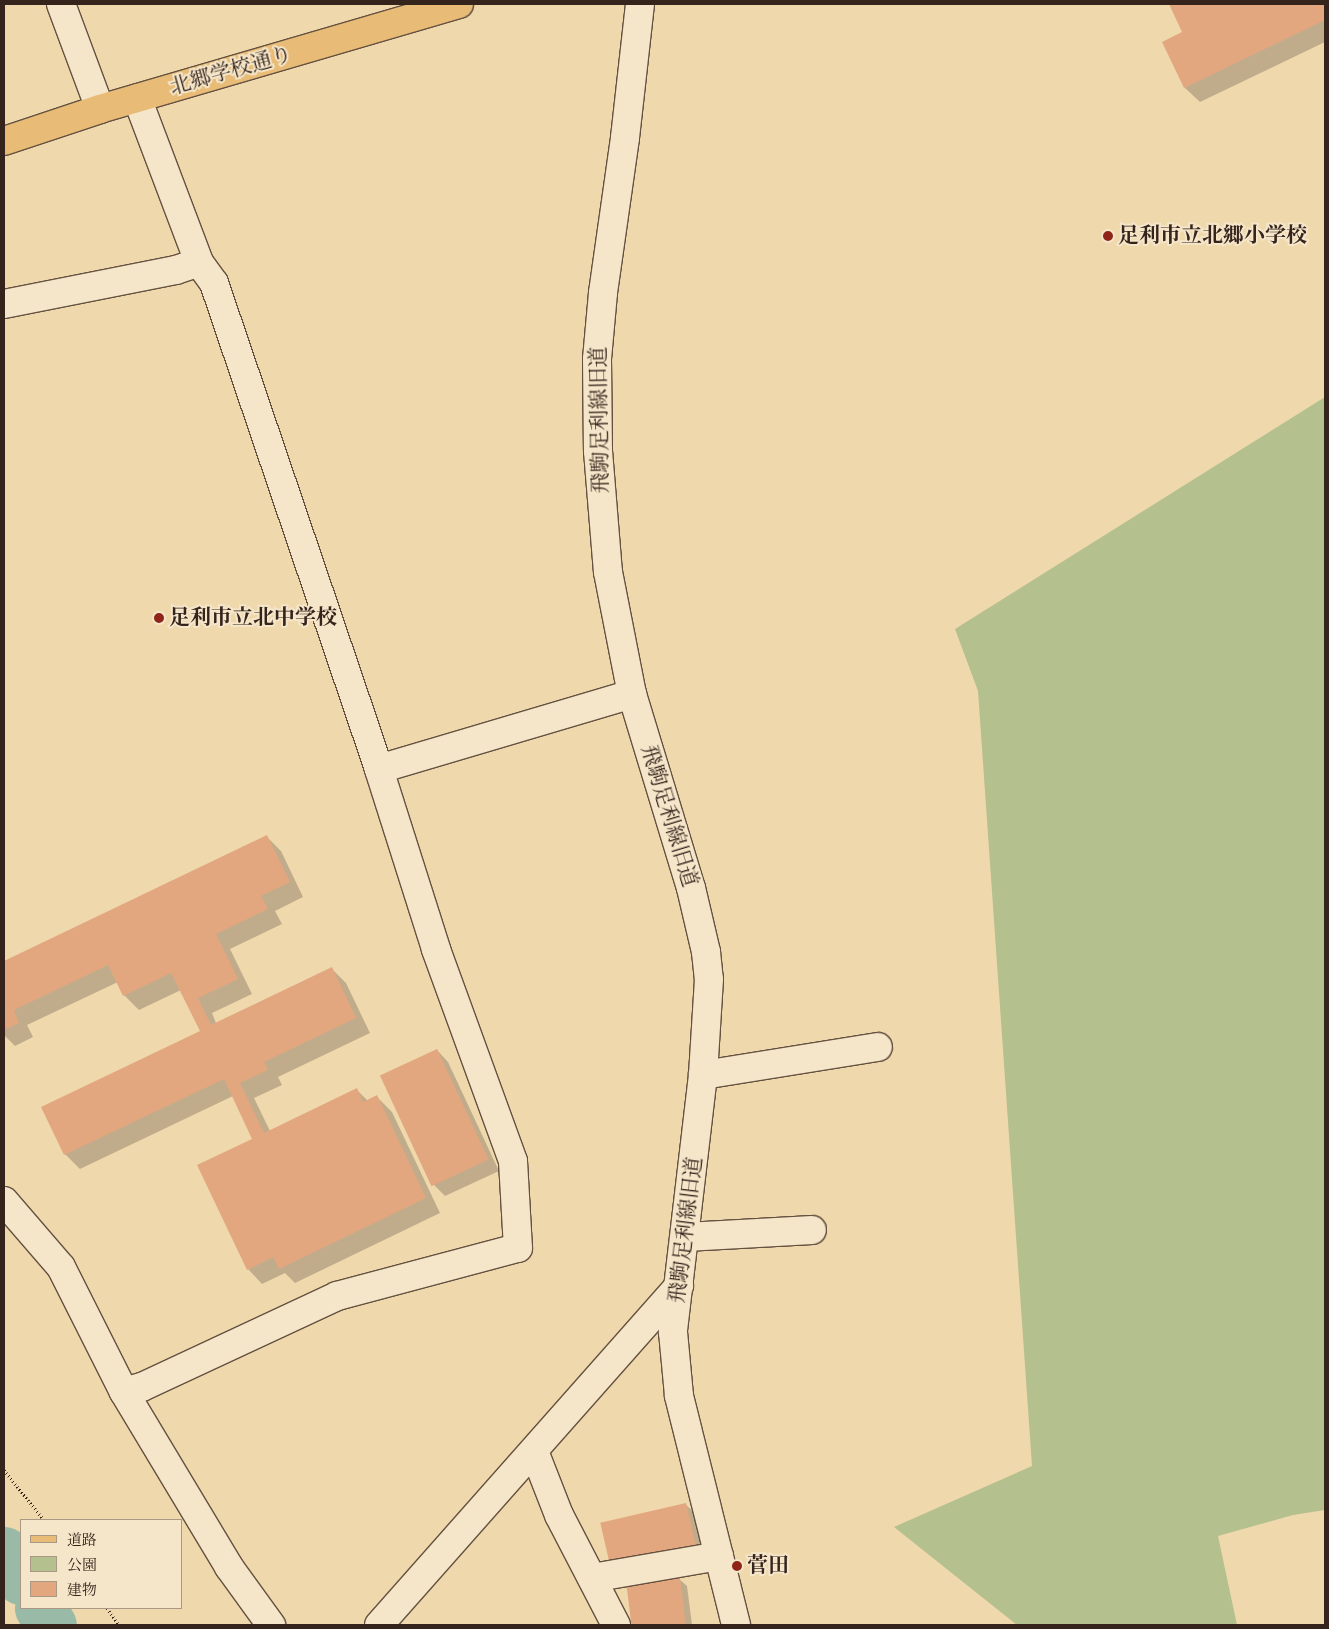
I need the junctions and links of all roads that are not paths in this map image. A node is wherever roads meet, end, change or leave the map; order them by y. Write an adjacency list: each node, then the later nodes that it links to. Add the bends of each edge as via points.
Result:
1 (61, 4): 5 (street)
2 (459, 4): 4 (main road, 北郷学校通り)
3 (640, 4): 9 (street, 飛駒足利線旧道, via 597,369 598,451 608,572)
4 (137, 98): 5 (main road, 北郷学校通り); 7 (street)
5 (100, 109): 6 (main road, 北郷学校通り)
6 (4, 141)
7 (199, 262): 8 (street, via 176,270); 10 (street, via 214,284)
8 (4, 304)
9 (632, 694): 10 (street); 12 (street, 飛駒足利線旧道, via 701,923 709,979)
10 (379, 769): 17 (street, via 436,949 512,1161 518,1248 337,1296)
11 (878, 1047): 12 (street)
12 (703, 1075): 15 (street, 飛駒足利線旧道)
13 (4, 1201): 17 (street, via 61,1267)
14 (812, 1230): 15 (street)
15 (686, 1237): 16 (street, 飛駒足利線旧道)
16 (679, 1286): 18 (street); 19 (street, 飛駒足利線旧道, via 673,1332 679,1396)
17 (124, 1392): 21 (street, via 230,1568)
18 (534, 1451): 20 (street, via 560,1516); 22 (street, via 444,1548)
19 (719, 1556): 20 (street); 24 (street, 飛駒足利線旧道)
20 (592, 1578): 23 (street)
21 (271, 1625)
22 (379, 1625)
23 (616, 1625)
24 (736, 1625)

